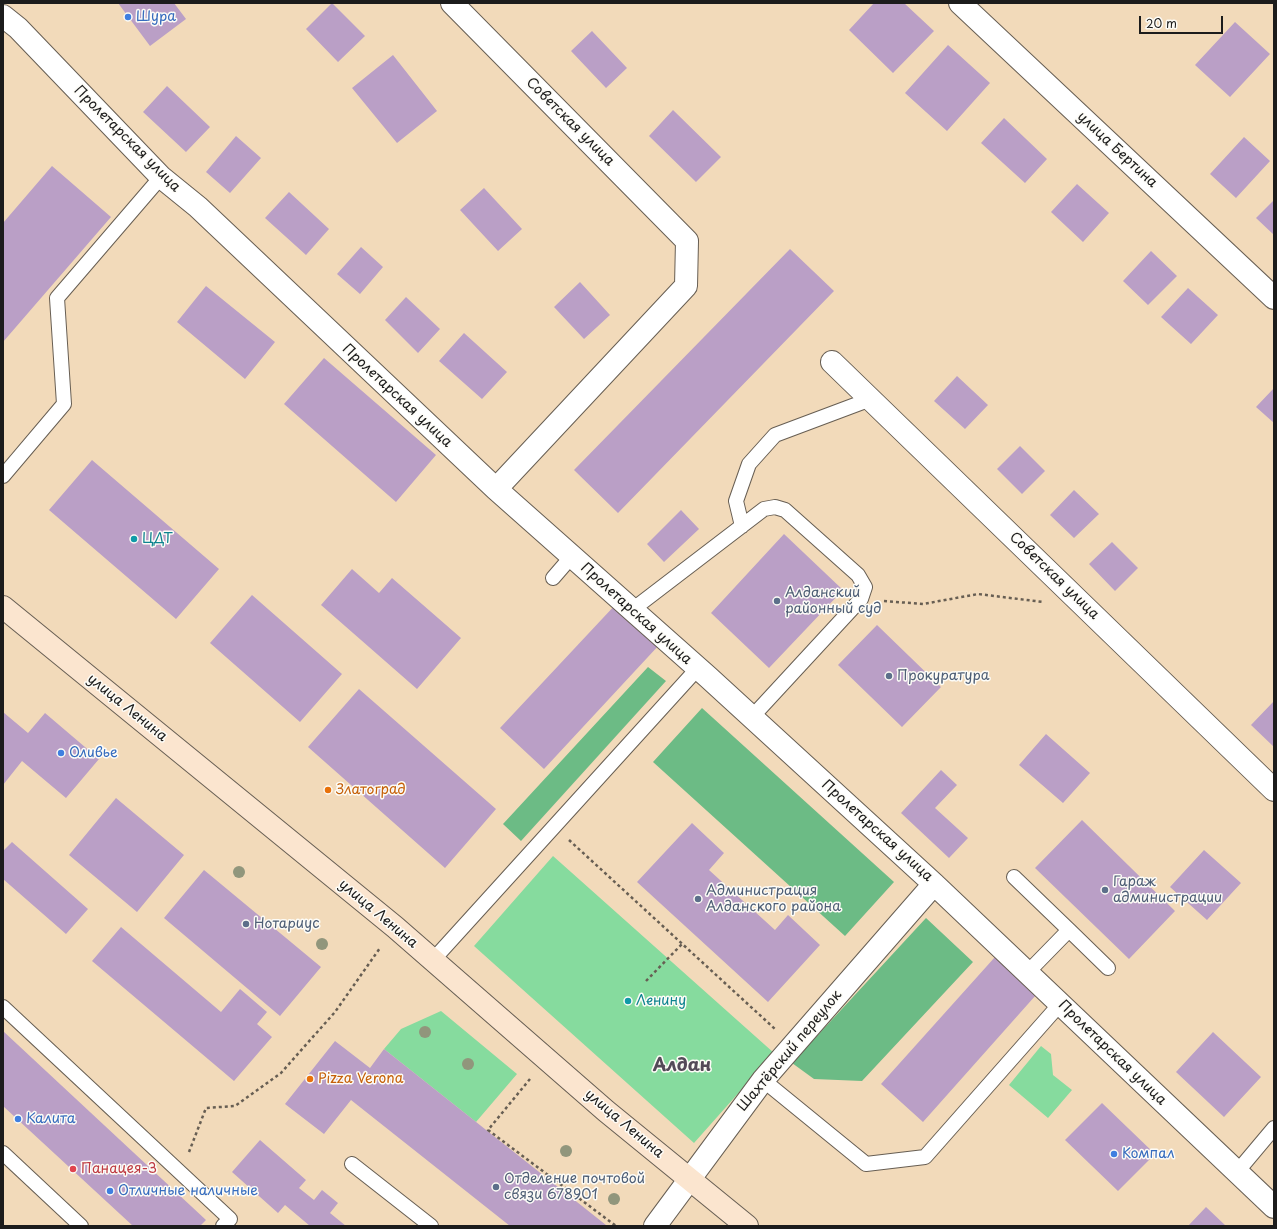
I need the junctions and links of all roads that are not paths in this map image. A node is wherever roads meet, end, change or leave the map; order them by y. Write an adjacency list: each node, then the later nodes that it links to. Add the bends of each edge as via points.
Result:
1 (452, 3): 9 (street, Советская улица, via 687,241 686,286)
2 (960, 3): 5 (street, улица Бертина)
3 (3, 16): 4 (street, Пролетарская улица, via 18,28)
4 (161, 177): 8 (lane, via 57,298 64,404); 9 (street, Пролетарская улица, via 198,207)
5 (1274, 298)
6 (832, 362): 7 (street, Советская улица)
7 (871, 399): 10 (lane, via 775,435 749,464 736,501); 17 (street, Советская улица)
8 (3, 476)
9 (496, 489): 11 (street, Пролетарская улица)
10 (742, 526): 14 (lane); 16 (lane, via 764,509 775,507 785,510 858,575 865,587 861,599)
11 (572, 556): 12 (lane); 14 (street, Пролетарская улица)
12 (553, 578)
13 (3, 607): 21 (main road, улица Ленина)
14 (632, 610): 15 (street, Пролетарская улица)
15 (698, 668): 16 (street, Пролетарская улица); 21 (lane, via 597,787 554,826)
16 (752, 717): 19 (street, Пролетарская улица)
17 (1274, 790)
18 (1014, 877): 20 (lane)
19 (934, 884): 23 (street, Пролетарская улица); 26 (street, Шахтёрский переулок)
20 (1069, 930): 22 (lane); 23 (lane)
21 (432, 960): 31 (main road, улица Ленина, via 606,1111)
22 (1108, 968)
23 (1027, 973): 24 (street, Пролетарская улица)
24 (1060, 1004): 26 (lane, via 925,1157 866,1164); 30 (street, Пролетарская улица)
25 (3, 1007): 34 (lane, via 230,1219)
26 (763, 1080): 31 (street, Шахтёрский переулок)
27 (1274, 1128): 30 (lane)
28 (3, 1152): 33 (lane)
29 (352, 1164): 35 (lane)
30 (1237, 1172): 32 (street, Пролетарская улица)
31 (689, 1179): 36 (street, Шахтёрский переулок); 37 (main road, улица Ленина)
32 (1274, 1207)
33 (81, 1226)
34 (223, 1226)
35 (431, 1226)
36 (655, 1226)
37 (747, 1226)

